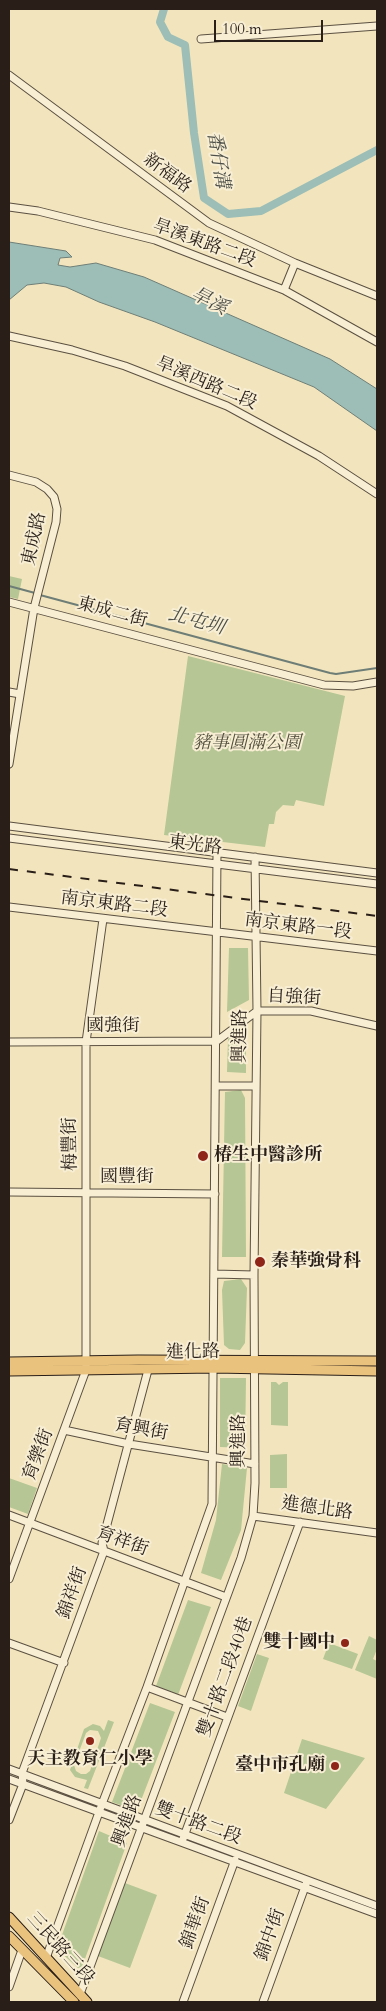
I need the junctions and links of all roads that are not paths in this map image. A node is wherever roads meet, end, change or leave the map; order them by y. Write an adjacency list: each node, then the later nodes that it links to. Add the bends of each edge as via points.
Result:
1 (377, 26): 2 (street)
2 (201, 40)
3 (9, 76): 5 (street, 新福路, via 209,223)
4 (9, 207): 6 (street, 旱溪東路二段, via 155,240)
5 (295, 263): 6 (street); 7 (street, 新福路)
6 (284, 290): 9 (street, 旱溪東路二段)
7 (377, 296)
8 (9, 336): 11 (street, 旱溪西路二段, via 125,366 227,406 319,456)
9 (377, 342)
10 (9, 475): 13 (street, 東成路, via 36,482 47,489 57,509)
11 (377, 494)
12 (9, 602): 13 (street, 東成二街)
13 (34, 608): 14 (street, 東成二街, via 315,683 353,686); 16 (street)
14 (377, 682)
15 (9, 692): 16 (street)
16 (20, 694): 17 (street)
17 (9, 764)
18 (9, 826): 20 (street, 東光路)
19 (9, 838): 22 (street, 東光路)
20 (217, 852): 21 (street, 東光路); 22 (street, 興進路)
21 (255, 857): 23 (street, 興進路); 24 (street, 東光路)
22 (217, 864): 23 (street, 東光路); 28 (street, 興進路)
23 (255, 869): 25 (street, 東光路); 29 (street, 興進路)
24 (377, 873)
25 (377, 884)
26 (9, 907): 27 (street, 南京東路二段)
27 (103, 919): 28 (street, 南京東路二段); 35 (street, 梅豐街)
28 (216, 932): 29 (street, 南京東路一段); 33 (street, 興進路)
29 (256, 938): 30 (street, 南京東路一段); 31 (street, 興進路)
30 (377, 951)
31 (257, 1011): 32 (street, 自強街, via 311,1011); 33 (street, 自強街); 37 (street, 興進路)
32 (377, 1026)
33 (217, 1041): 35 (street, 國強街); 36 (street, 興進路)
34 (9, 1042): 35 (street, 國強街)
35 (86, 1042): 39 (street, 梅豐街)
36 (216, 1086): 37 (street); 40 (street, 興進路)
37 (255, 1086): 42 (street, 興進路)
38 (9, 1192): 39 (street, 國豐街)
39 (86, 1193): 40 (street, 國豐街); 47 (street, 梅豐街)
40 (215, 1194): 41 (street, 興進路)
41 (214, 1274): 42 (street); 45 (street, 興進路)
42 (254, 1274): 46 (street, 興進路)
43 (377, 1361): 46 (main road, 進化路)
44 (9, 1362): 47 (main road, 進化路)
45 (214, 1364): 46 (main road, 進化路); 47 (main road, 進化路); 48 (main road, 進化路); 53 (street, 興進路)
46 (254, 1365): 50 (main road, 進化路); 54 (street, 興進路)
47 (86, 1366): 48 (main road, 進化路); 49 (main road, 進化路); 51 (street, 育樂街)
48 (148, 1370): 52 (street, 錦祥街)
49 (9, 1371)
50 (377, 1371)
51 (64, 1430): 52 (street, 育興街); 57 (street, 育樂街)
52 (129, 1444): 53 (street, 育興街); 60 (street, 錦祥街, via 102,1542)
53 (212, 1457): 54 (street, 育興街); 62 (street, 興進路, via 212,1504)
54 (255, 1464): 56 (street, 興進路)
55 (9, 1515): 57 (street, 育祥街)
56 (253, 1516): 58 (street, 進德北路); 63 (street, 興進路)
57 (30, 1522): 60 (street, 育祥街); 61 (street, 育樂街)
58 (300, 1522): 59 (street, 進德北路); 68 (street, 雙十路二段40巷)
59 (377, 1533)
60 (104, 1551): 62 (street, 育祥街); 65 (street, 錦祥街)
61 (9, 1579)
62 (185, 1582): 63 (street, 育祥街); 66 (street, 興進路)
63 (226, 1597): 67 (street, 興進路)
64 (9, 1643): 65 (street)
65 (64, 1663): 70 (street, 錦祥街)
66 (147, 1686): 67 (street); 73 (street, 興進路)
67 (187, 1702): 68 (street); 75 (street, 興進路)
68 (227, 1718): 77 (street, 雙十路二段40巷)
69 (9, 1769): 70 (street, 雙十路二段)
70 (22, 1773): 72 (street, 錦祥街); 73 (street, 雙十路二段)
71 (9, 1779): 72 (street, 雙十路二段)
72 (23, 1784): 73 (street, 雙十路二段); 74 (street, 錦祥街)
73 (101, 1808): 75 (street, 雙十路二段); 76 (street, 雙十路二段); 86 (street, 興進路)
74 (9, 1820)
75 (144, 1820): 76 (street, 興進路); 77 (street, 雙十路二段)
76 (142, 1829): 77 (street, 雙十路二段); 88 (street, 興進路)
77 (183, 1838): 78 (street, 雙十路二段)
78 (236, 1858): 79 (street, 雙十路二段); 80 (street, 雙十路二段); 91 (street, 錦華街)
79 (308, 1879): 80 (street, 錦中街); 81 (street, 雙十路二段)
80 (305, 1887): 82 (street, 雙十路二段); 92 (street, 錦中街)
81 (377, 1906)
82 (377, 1914)
83 (9, 1917): 86 (main road, 三民路三段)
84 (9, 1936): 85 (main road, 三民路三段)
85 (22, 1950): 87 (street); 89 (main road, 三民路三段)
86 (46, 1958): 88 (main road, 三民路三段)
87 (9, 1987)
88 (80, 1994): 90 (main road, 三民路三段)
89 (74, 2002)
90 (87, 2002)
91 (183, 2002)
92 (263, 2002)

